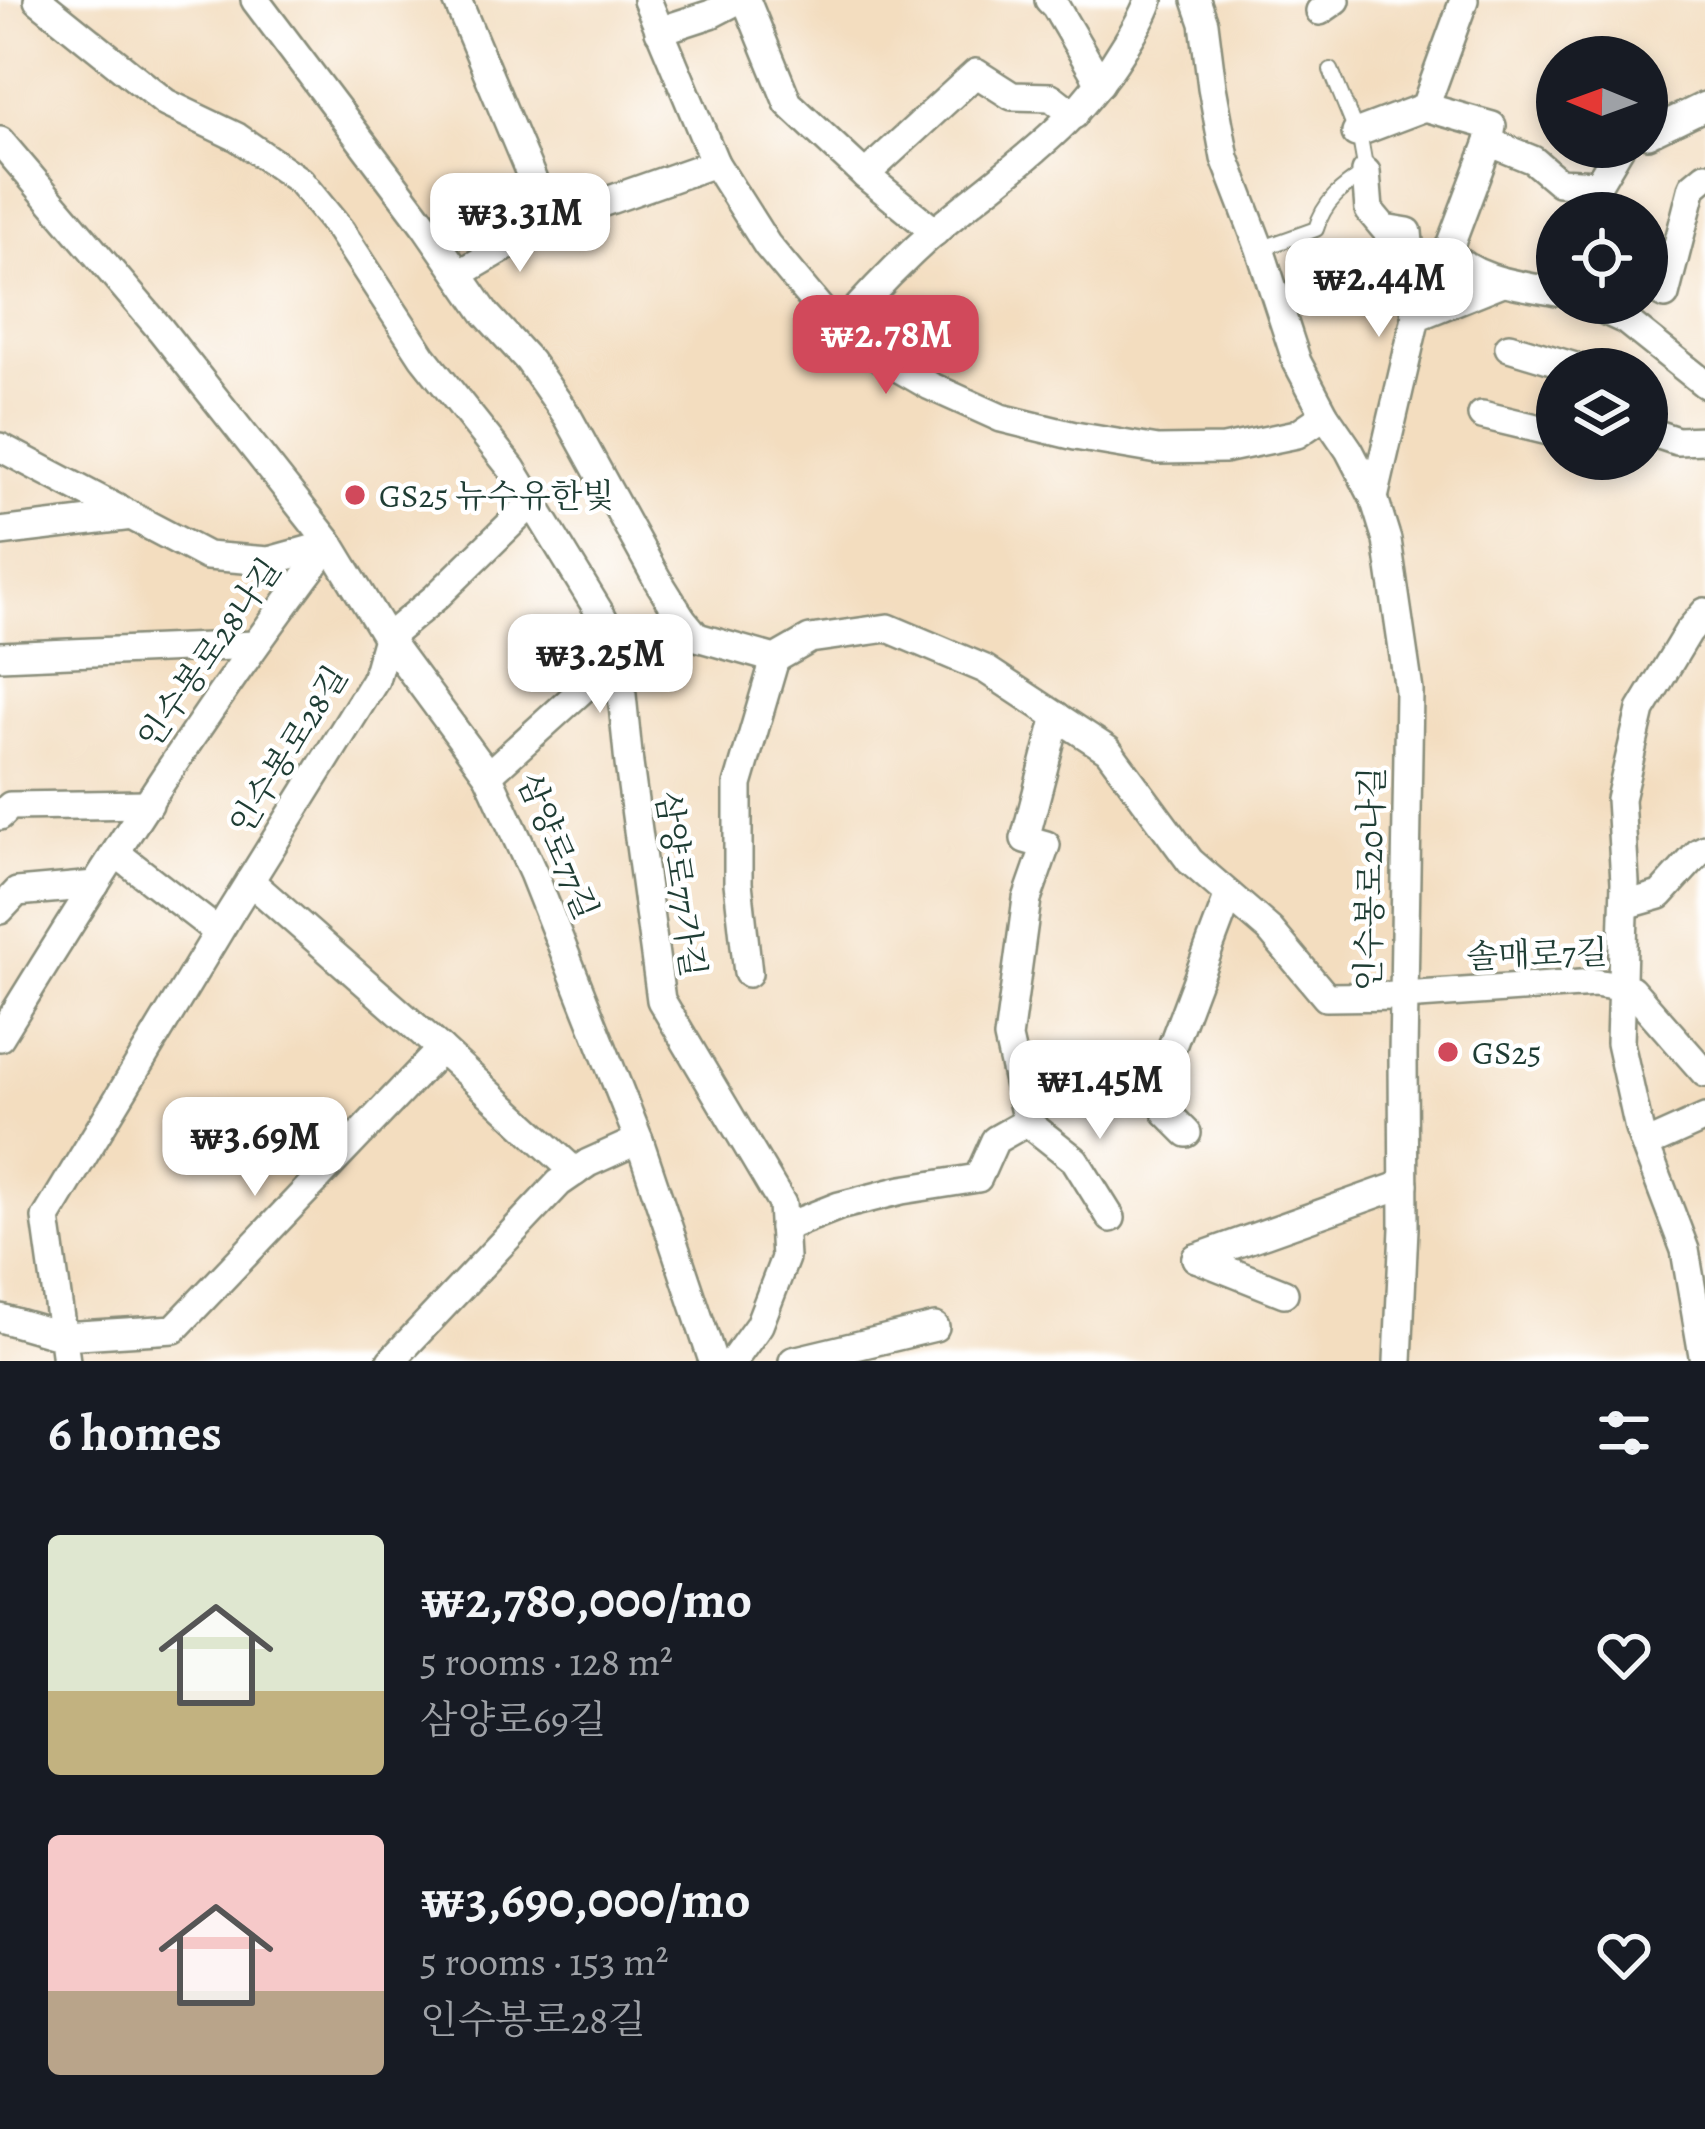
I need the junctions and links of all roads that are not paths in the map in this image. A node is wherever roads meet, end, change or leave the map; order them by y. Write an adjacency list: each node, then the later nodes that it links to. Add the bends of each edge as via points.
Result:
1 (38, 0): 47 (street, 삼양로77가길, via 166,103 236,136 300,181)
2 (255, 0): 30 (street)
3 (457, 0): 27 (street)
4 (646, 0): 10 (street)
5 (742, 0): 10 (street); 25 (street, via 788,103)
6 (1149, 0): 12 (street)
7 (1196, 0): 29 (street, 인수봉로20나길, via 1225,158)
8 (1464, 0): 14 (street)
9 (1054, 2): 12 (street)
10 (659, 31): 20 (street)
11 (1331, 70): 17 (lane)
12 (1100, 83): 15 (street)
13 (1705, 106): 16 (street)
14 (1425, 107): 17 (street); 19 (street, via 1492,126)
15 (1074, 115): 25 (street, via 1051,97 1012,97 976,73); 28 (street)
16 (1668, 124)
17 (1356, 133): 24 (lane)
18 (0, 141): 50 (street, 삼양로77길)
19 (1489, 142): 21 (street); 31 (street, via 1448,250 1460,264)
20 (715, 163): 27 (street); 36 (street, via 766,245)
21 (1536, 163)
22 (1542, 168): 23 (street, via 1559,182 1598,184)
23 (1608, 168)
24 (1366, 172): 29 (lane, via 1322,210 1316,229); 34 (street, via 1369,210 1384,228 1408,232)
25 (865, 175): 28 (street)
26 (1705, 176): 32 (street, via 1693,186)
27 (550, 221): 30 (street)
28 (935, 232): 36 (street)
29 (1260, 249): 40 (street, 인수봉로20나길, via 1297,362)
30 (459, 274): 52 (street, via 568,417)
31 (1503, 282): 33 (street); 34 (street)
32 (1668, 283)
33 (1536, 288)
34 (1416, 317): 46 (street)
35 (1641, 324): 39 (street)
36 (841, 327): 40 (street, via 930,386 1001,418 1075,436 1158,450 1224,449 1297,434)
37 (1509, 347): 38 (street)
38 (1536, 355)
39 (1705, 385)
40 (1325, 415): 46 (street, 인수봉로20나길)
41 (1482, 416): 42 (street)
42 (1536, 428)
43 (1668, 438): 44 (street)
44 (1705, 440)
45 (0, 447): 48 (street)
46 (1374, 498): 72 (street, 인수봉로20나길, via 1409,691)
47 (532, 503): 53 (street); 57 (street, 삼양로77가길, via 604,618)
48 (132, 517): 49 (street); 50 (street, via 207,556 269,561)
49 (0, 532)
50 (330, 544): 53 (street, 삼양로77길); 54 (street, 인수봉로28나길)
51 (1705, 612): 67 (street, via 1641,710 1620,799)
52 (682, 619): 56 (street, via 697,637); 57 (street)
53 (386, 638): 59 (street, 삼양로77길); 64 (street, 인수봉로28길, via 375,680)
54 (255, 645): 55 (street); 60 (street, 인수봉로28나길)
55 (0, 656)
56 (775, 658): 58 (street, 솔매로7길, via 810,638 888,628 986,670); 70 (street, via 737,785)
57 (615, 661): 59 (street); 84 (street, 삼양로77가길, via 661,1000 782,1204)
58 (1057, 716): 66 (street, 솔매로7길, via 1108,750 1190,860); 77 (street, via 1025,839 1046,845 1027,898 1008,1038)
59 (488, 775): 79 (street, 삼양로77길)
60 (149, 804): 61 (street, via 10,806); 63 (street, 인수봉로28나길)
61 (0, 816)
62 (1705, 849): 67 (street, via 1660,895)
63 (116, 853): 65 (street, 인수봉로28나길); 69 (street)
64 (250, 881): 69 (street, 인수봉로28길); 74 (street, 인수봉로28길)
65 (95, 885): 68 (street, via 17,892); 73 (street, 인수봉로28나길)
66 (1229, 895): 72 (street, 솔매로7길, via 1326,997); 78 (street, via 1166,1065 1166,1112)
67 (1625, 905): 71 (street)
68 (0, 910)
69 (218, 932): 88 (street, 인수봉로28길, via 46,1218)
70 (748, 973)
71 (1620, 987): 72 (street, 솔매로7길); 75 (street, 솔매로7길, via 1631,988); 80 (street, via 1620,1043)
72 (1404, 996): 82 (street, 인수봉로20나길)
73 (0, 1036)
74 (441, 1049): 81 (street, 인수봉로28길); 88 (street, via 174,1329)
75 (1705, 1073)
76 (1705, 1118): 80 (street)
77 (1027, 1122): 83 (street, via 1075,1160); 84 (street, via 995,1141 978,1178 839,1206)
78 (1187, 1133)
79 (639, 1140): 81 (street); 90 (street, 삼양로77길)
80 (1645, 1145): 94 (street, via 1684,1250)
81 (575, 1172): 89 (street)
82 (1404, 1184): 85 (street, via 1196,1258); 93 (street, 인수봉로20나길)
83 (1111, 1218)
84 (783, 1228): 91 (street, 삼양로77가길, via 785,1258 759,1325)
85 (1284, 1293)
86 (0, 1318): 88 (street)
87 (935, 1327): 92 (street)
88 (64, 1348)
89 (391, 1361)
90 (713, 1361)
91 (733, 1361)
92 (793, 1361)
93 (1398, 1361)
94 (1704, 1361)

